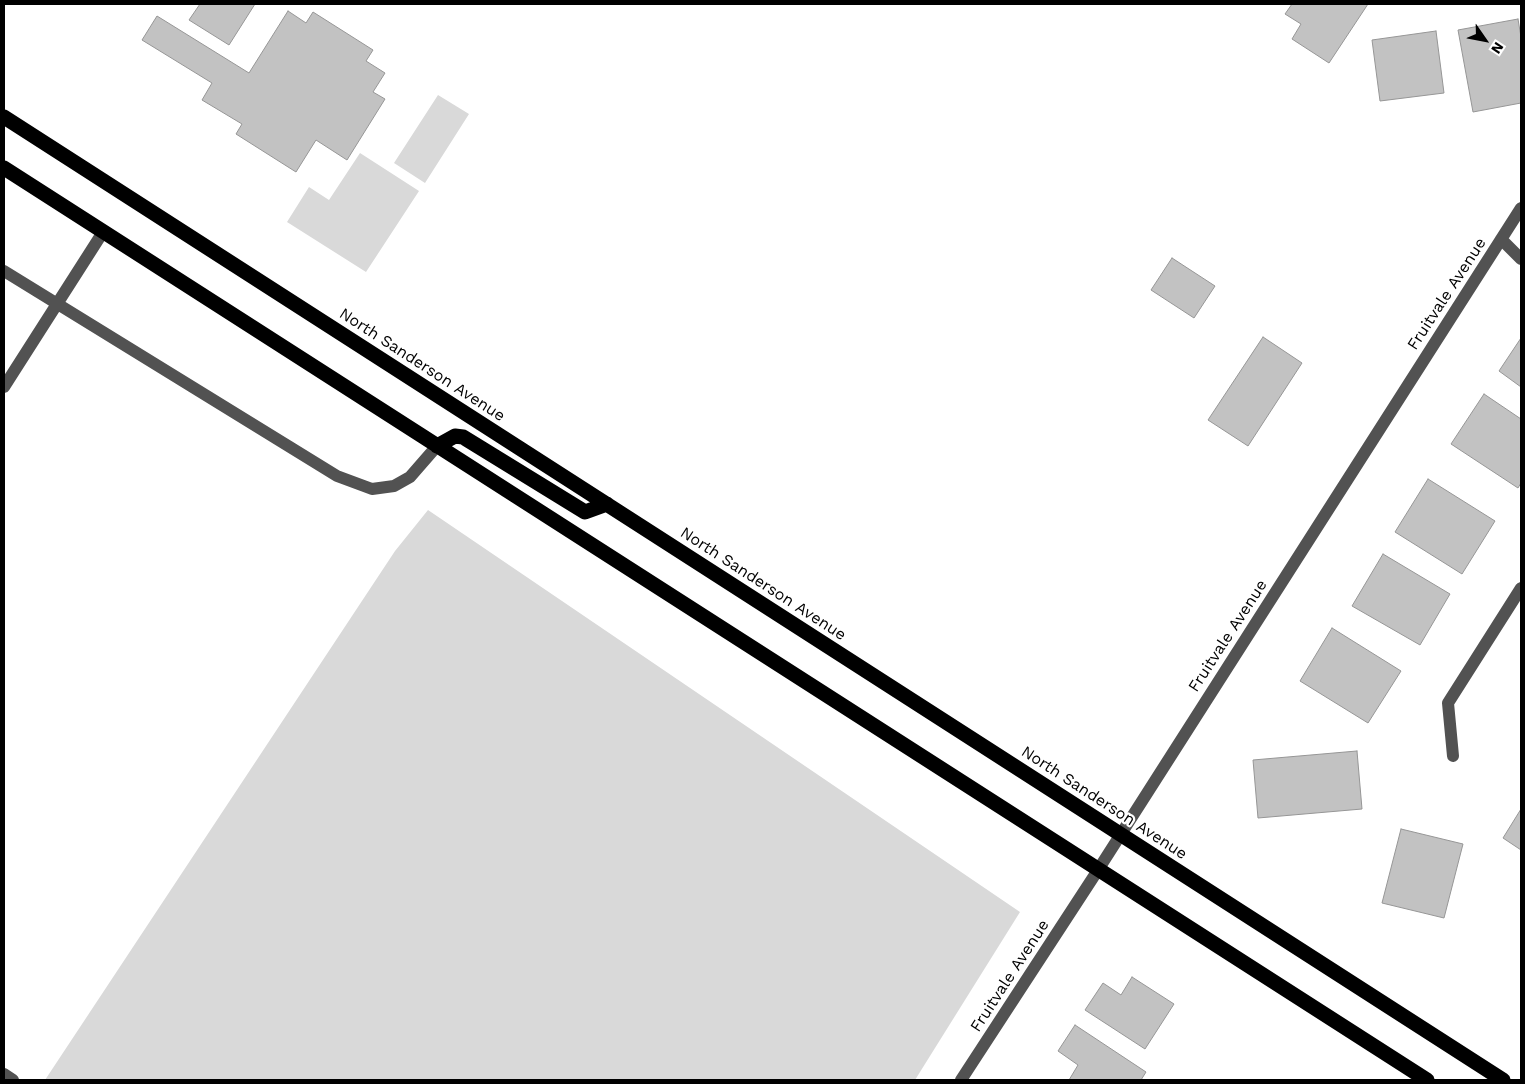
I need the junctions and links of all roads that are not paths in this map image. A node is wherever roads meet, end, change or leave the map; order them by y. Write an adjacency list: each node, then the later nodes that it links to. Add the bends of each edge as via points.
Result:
1 (4, 117): 12 (highway, North Sanderson Avenue)
2 (4, 168): 4 (highway)
3 (1521, 208): 5 (street, Fruitvale Avenue)
4 (104, 232): 9 (street); 11 (highway)
5 (1501, 239): 6 (street); 7 (street); 16 (street, Fruitvale Avenue)
6 (1521, 246)
7 (1521, 259)
8 (4, 271): 9 (street)
9 (57, 304): 10 (street); 11 (street, via 338,476 372,489 394,486 410,477)
10 (4, 386)
11 (438, 446): 12 (highway, via 456,436 463,437 585,512); 17 (highway)
12 (607, 504): 16 (highway, North Sanderson Avenue)
13 (1521, 588): 14 (street)
14 (1517, 606): 15 (street, via 1448,703)
15 (1453, 756)
16 (1120, 835): 17 (street, Fruitvale Avenue); 22 (highway, North Sanderson Avenue)
17 (1098, 870): 20 (street, Fruitvale Avenue); 21 (highway)
18 (4, 1074): 19 (street)
19 (13, 1080)
20 (961, 1080)
21 (1427, 1080)
22 (1503, 1080)

